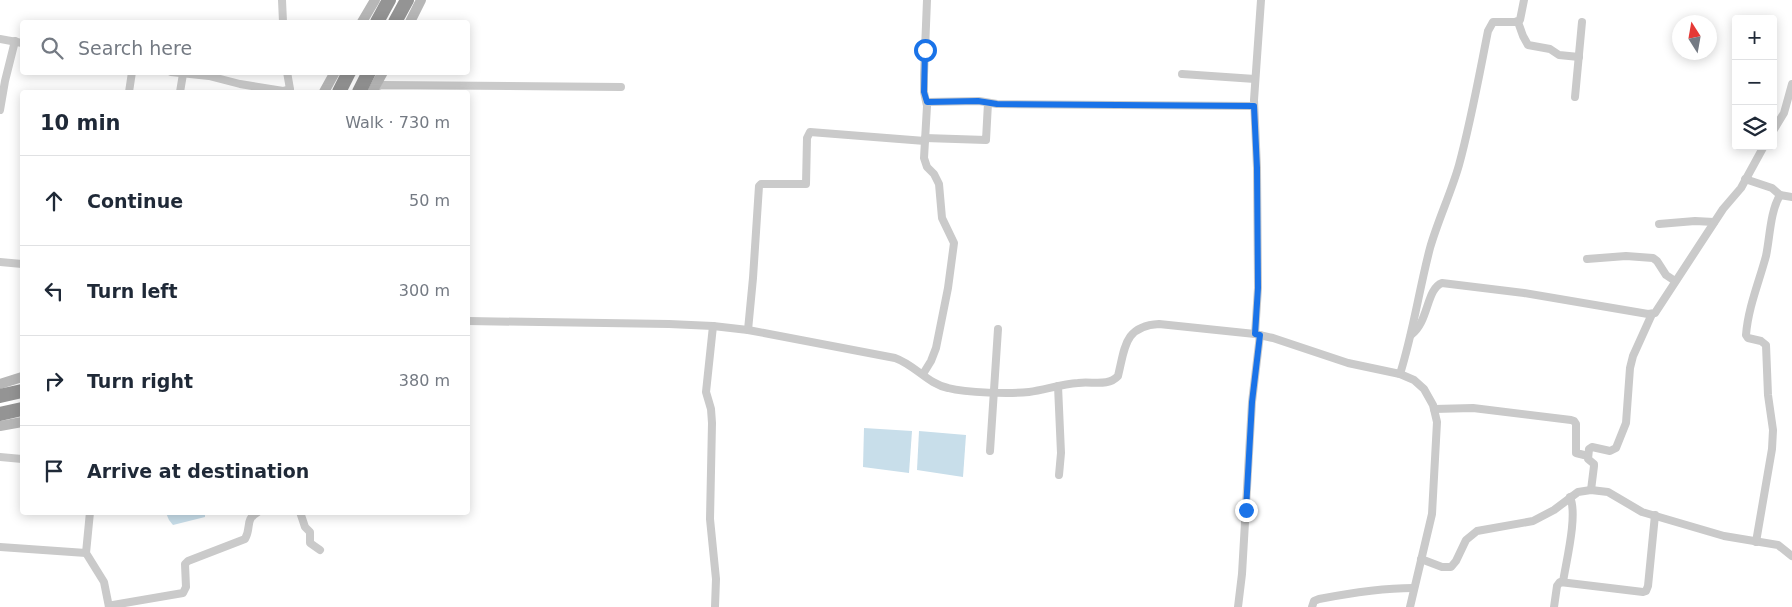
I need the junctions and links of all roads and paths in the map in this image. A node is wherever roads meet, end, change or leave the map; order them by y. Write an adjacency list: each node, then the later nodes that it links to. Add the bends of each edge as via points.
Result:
1 (282, 0): 9 (street)
2 (375, 0): 10 (street)
3 (389, 0): 11 (highway)
4 (407, 0): 12 (highway)
5 (422, 0): 13 (street)
6 (927, 0): 40 (street, via 924,92)
7 (1261, 0): 28 (street)
8 (1524, 0): 14 (street)
9 (282, 20)
10 (363, 20)
11 (378, 20)
12 (396, 20)
13 (411, 20)
14 (1518, 22): 18 (street, via 1528,45 1550,49 1559,56); 56 (street, via 1497,21 1490,25 1461,156 1432,241)
15 (1582, 22): 18 (street)
16 (0, 39): 17 (street)
17 (19, 42): 43 (street, via 5,81)
18 (1579, 57): 39 (street)
19 (1182, 74): 28 (street)
20 (131, 75): 31 (street)
21 (183, 75): 32 (street)
22 (196, 75): 33 (street)
23 (288, 75): 34 (street)
24 (333, 75): 35 (street)
25 (348, 75): 36 (highway)
26 (368, 75): 37 (highway)
27 (381, 75): 38 (street)
28 (1254, 80): 42 (street)
29 (1792, 84): 44 (street, via 1784,113)
30 (621, 87): 38 (street, via 381,85)
31 (128, 90)
32 (180, 90)
33 (276, 90)
34 (291, 90)
35 (325, 90)
36 (340, 90)
37 (360, 90)
38 (373, 90)
39 (1575, 97)
40 (927, 102): 41 (street); 45 (street)
41 (988, 103): 42 (street); 45 (street, via 986,140)
42 (1254, 106): 63 (street)
43 (0, 110)
44 (1777, 124)
45 (925, 140): 62 (street, via 810,132 806,138 806,184 759,186); 65 (street, via 925,163 939,184 942,218 954,244 936,348)
46 (1762, 150): 47 (street)
47 (1746, 179): 48 (street, via 1772,188); 50 (street)
48 (1780, 195): 49 (street); 89 (street, via 1746,331 1748,338 1766,345 1773,430)
49 (1792, 197)
50 (1714, 222): 51 (street); 55 (street)
51 (1659, 224)
52 (1587, 259): 55 (street, via 1653,258)
53 (0, 262): 54 (street)
54 (20, 264)
55 (1675, 281): 58 (street)
56 (1423, 282): 57 (street); 64 (street)
57 (1435, 288): 58 (street, via 1447,284 1524,293); 64 (street, via 1421,324)
58 (1652, 314): 79 (street, via 1633,356 1626,423 1616,448 1610,451 1592,447)
59 (470, 321): 60 (street)
60 (713, 326): 62 (street); 98 (street, via 706,392 712,423 710,519 716,579)
61 (998, 329): 71 (street)
62 (748, 330): 65 (street, via 895,358)
63 (1257, 334): 66 (street, via 1348,363); 69 (street, via 1150,324 1139,327 1127,340 1118,376 1114,380); 99 (street)
64 (1411, 335): 66 (street)
65 (923, 374): 71 (street, via 947,388)
66 (1400, 374): 74 (street, via 1424,389)
67 (20, 378): 68 (street)
68 (0, 384)
69 (1058, 386): 71 (street, via 1023,392); 82 (street)
70 (20, 391): 72 (highway)
71 (993, 392): 78 (street)
72 (0, 396)
73 (20, 409): 75 (highway)
74 (1434, 409): 79 (street, via 1473,408 1574,421 1576,452); 94 (street, via 1437,422 1432,514)
75 (0, 414)
76 (20, 422): 77 (street)
77 (0, 426)
78 (990, 451)
79 (1588, 456): 83 (street, via 1588,461 1594,466)
80 (0, 457): 81 (street)
81 (20, 459)
82 (1059, 475)
83 (1591, 490): 84 (street, via 1578,492); 88 (street, via 1608,492 1634,508)
84 (1570, 498): 94 (street, via 1533,521 1477,531 1466,540 1451,566 1442,567); 95 (street, via 1572,520)
85 (90, 515): 92 (street)
86 (253, 515): 97 (street, via 246,539 185,564 186,586 183,593)
87 (301, 515): 91 (street, via 310,532 310,543)
88 (1654, 515): 89 (street); 95 (street, via 1646,591)
89 (1756, 542): 93 (street, via 1778,545)
90 (0, 548): 92 (street)
91 (320, 550)
92 (86, 553): 97 (street, via 104,582)
93 (1792, 556)
94 (1421, 559): 96 (street)
95 (1563, 582): 102 (street, via 1558,583)
96 (1413, 588): 100 (street, via 1319,599); 101 (street)
97 (109, 607)
98 (715, 607)
99 (1238, 607)
100 (1312, 607)
101 (1410, 607)
102 (1554, 607)

